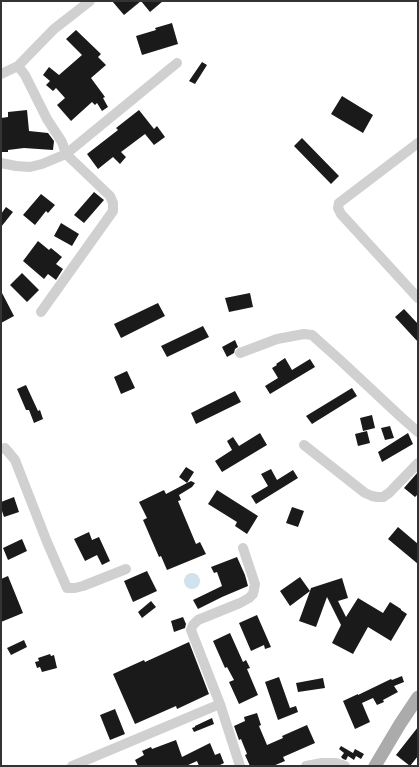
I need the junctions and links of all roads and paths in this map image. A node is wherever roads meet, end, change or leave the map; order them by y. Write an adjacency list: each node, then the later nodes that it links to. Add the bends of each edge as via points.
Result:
1 (90, 1): 3 (street, via 54,29)
2 (177, 63): 6 (street)
3 (18, 66): 4 (street); 6 (street, via 62,142)
4 (1, 74)
5 (418, 143): 8 (street, via 339,203 338,208)
6 (66, 154): 7 (street, via 30,166); 9 (street, via 110,196 114,211)
7 (1, 163)
8 (418, 298)
9 (41, 312)
10 (240, 354): 11 (street, via 277,339 312,335)
11 (418, 432)
12 (304, 446): 14 (street, via 365,493 377,498 388,493)
13 (1, 449): 16 (street, via 6,448 15,460 67,588 83,586)
14 (418, 463)
15 (243, 548): 18 (street, via 255,584 253,594 240,603 198,620 192,630)
16 (126, 569)
17 (418, 698): 23 (main road)
18 (220, 704): 19 (street); 20 (street)
19 (72, 766)
20 (240, 766)
21 (306, 766): 22 (street, via 322,762)
22 (345, 766)
23 (375, 766)

